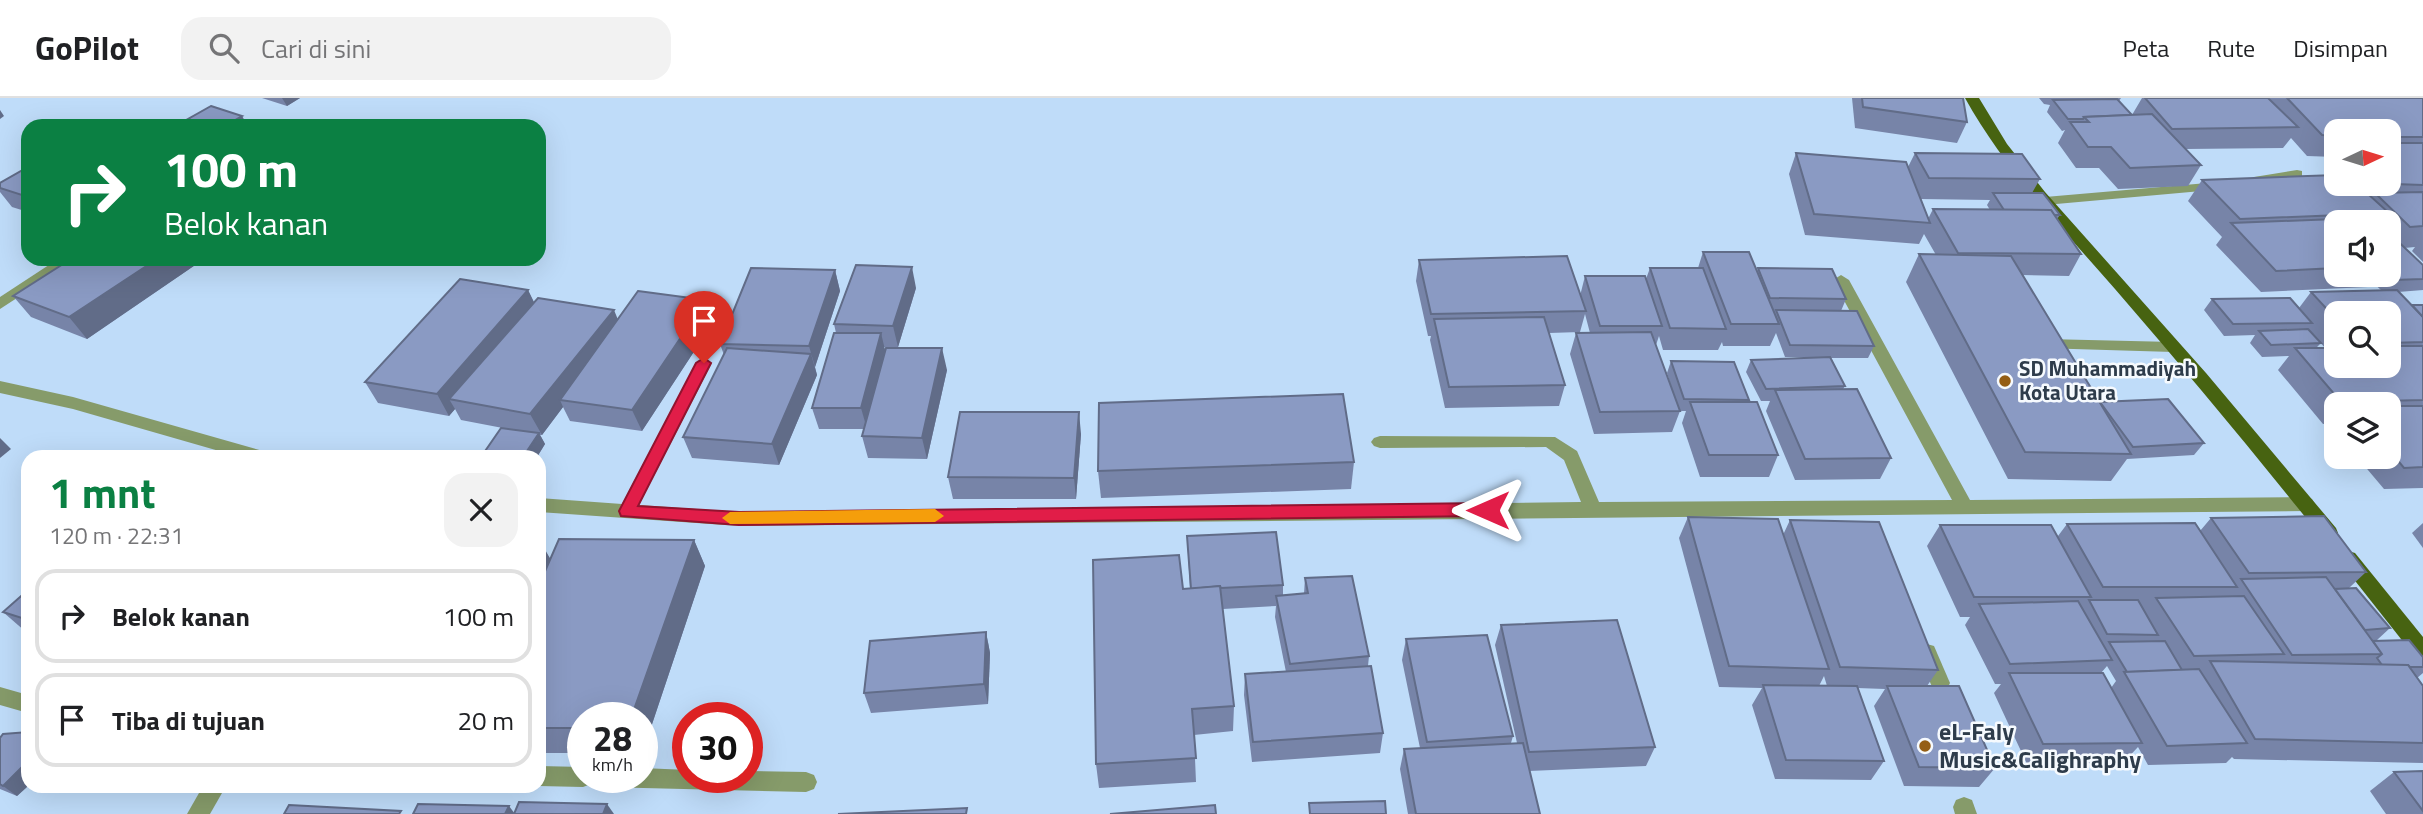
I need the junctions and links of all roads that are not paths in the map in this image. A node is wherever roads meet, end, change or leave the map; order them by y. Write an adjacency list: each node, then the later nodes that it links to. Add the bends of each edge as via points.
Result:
1 (1972, 98): 3 (main road)
2 (2297, 174): 3 (street, via 2224,186)
3 (2045, 201): 8 (main road)
4 (58, 266): 6 (street)
5 (1840, 280): 15 (street)
6 (0, 304)
7 (2046, 344): 8 (street)
8 (2173, 347): 13 (main road)
9 (704, 363): 18 (street)
10 (0, 387): 12 (street)
11 (1380, 442): 17 (street, via 1549,441 1571,456)
12 (238, 450)
13 (2306, 504): 15 (street); 21 (main road)
14 (546, 505): 18 (street)
15 (1965, 506): 16 (street)
16 (1866, 507): 17 (street); 19 (street)
17 (1593, 509): 18 (street, via 739,519)
18 (627, 511)
19 (1876, 531)
20 (1918, 631): 22 (street)
21 (2423, 652)
22 (1940, 683)
23 (0, 696): 24 (street)
24 (21, 702)
25 (546, 776): 26 (street)
26 (567, 777)
27 (658, 778): 28 (street)
28 (806, 782)
29 (211, 793): 30 (street)
30 (198, 814)

